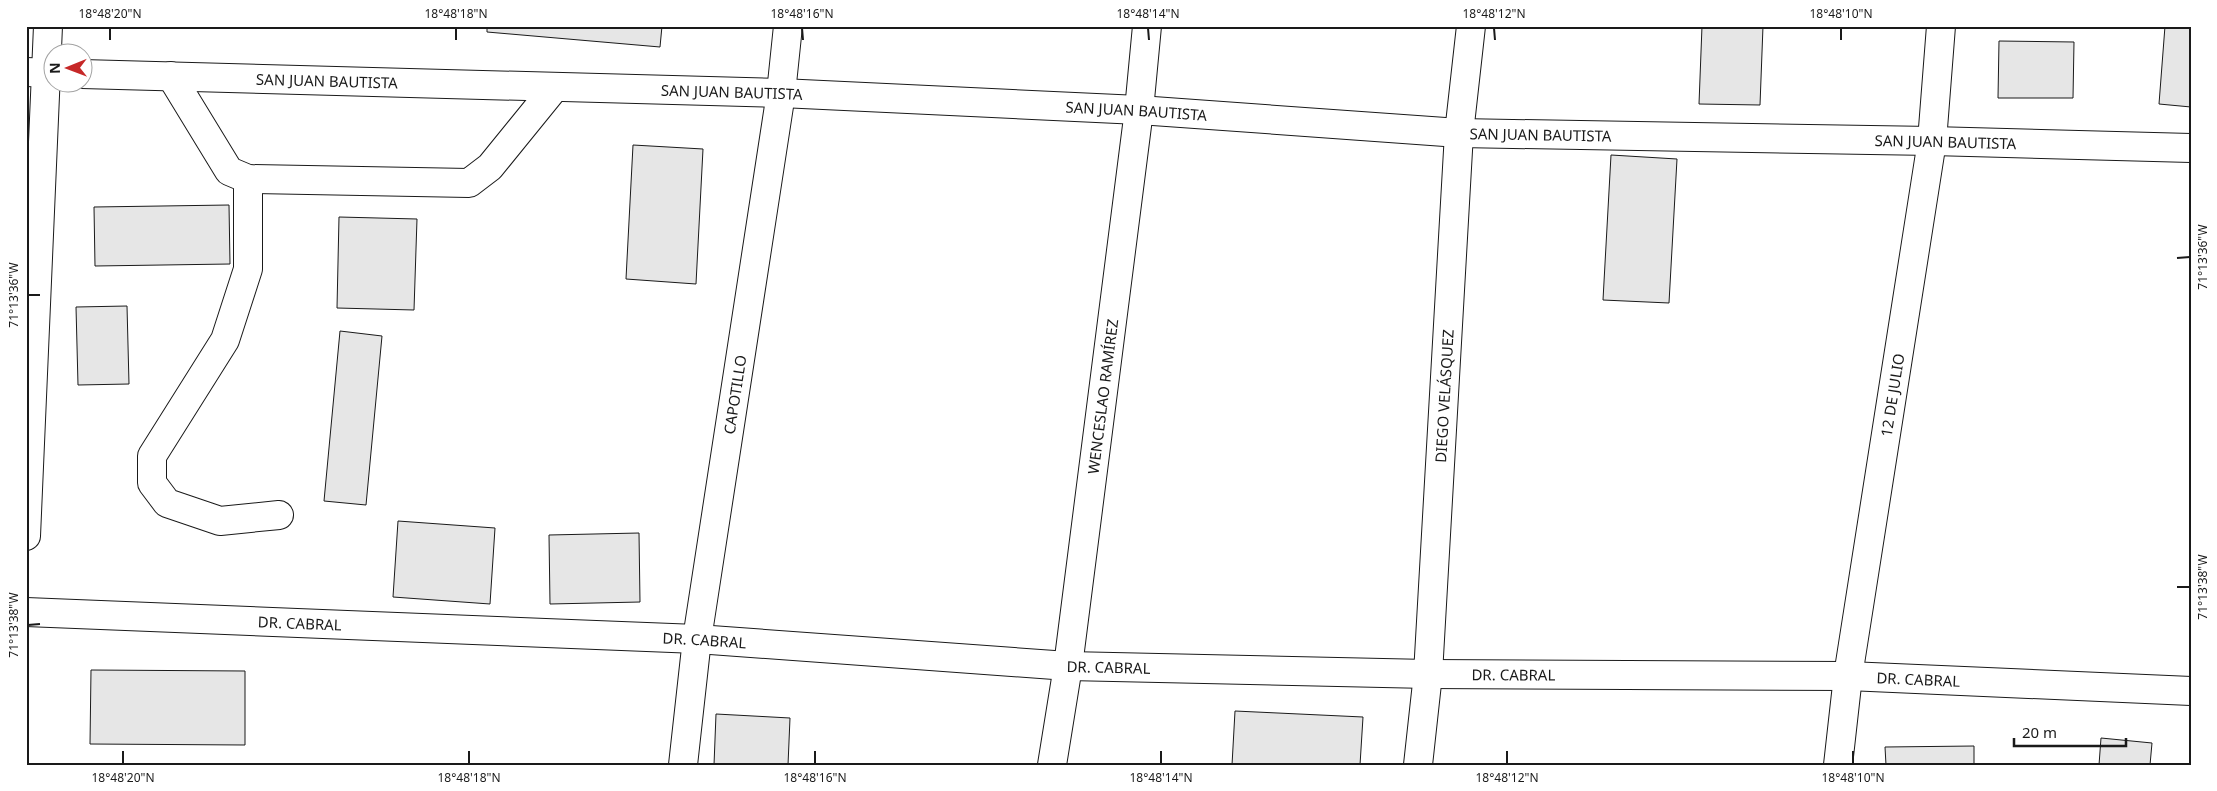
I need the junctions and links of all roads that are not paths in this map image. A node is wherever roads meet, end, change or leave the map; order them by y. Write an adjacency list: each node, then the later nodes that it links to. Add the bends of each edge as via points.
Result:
1 (48, 26): 6 (street)
2 (788, 26): 11 (street, CAPOTILLO)
3 (1147, 26): 12 (street, WENCESLAO RAMÍREZ)
4 (1471, 26): 13 (street, DIEGO VELÁSQUEZ)
5 (1941, 26): 14 (street, 12 DE JULIO)
6 (46, 42)
7 (42, 72): 18 (street)
8 (92, 74): 9 (street, SAN JUAN BAUTISTA)
9 (171, 76): 10 (street, SAN JUAN BAUTISTA); 16 (street, via 229,171)
10 (555, 87): 11 (street, SAN JUAN BAUTISTA); 16 (street, via 490,167 469,183)
11 (781, 93): 12 (street, SAN JUAN BAUTISTA); 20 (street, CAPOTILLO)
12 (1139, 110): 13 (street, SAN JUAN BAUTISTA); 21 (street, WENCESLAO RAMÍREZ)
13 (1459, 133): 14 (street, SAN JUAN BAUTISTA); 22 (street, DIEGO VELÁSQUEZ)
14 (1932, 141): 15 (street, SAN JUAN BAUTISTA); 23 (street, 12 DE JULIO)
15 (2191, 148)
16 (248, 179): 17 (street, via 248,269 225,340 152,456 152,484 168,503 220,521)
17 (279, 515)
18 (26, 536)
19 (26, 612): 20 (street, DR. CABRAL)
20 (697, 640): 21 (street, DR. CABRAL); 25 (street, CAPOTILLO)
21 (1068, 666): 22 (street, DR. CABRAL); 26 (street, WENCESLAO RAMÍREZ)
22 (1428, 674): 23 (street, DR. CABRAL); 27 (street, DIEGO VELÁSQUEZ)
23 (1848, 676): 24 (street, DR. CABRAL); 28 (street, 12 DE JULIO)
24 (2191, 691)
25 (683, 765)
26 (1052, 765)
27 (1418, 765)
28 (1838, 765)

